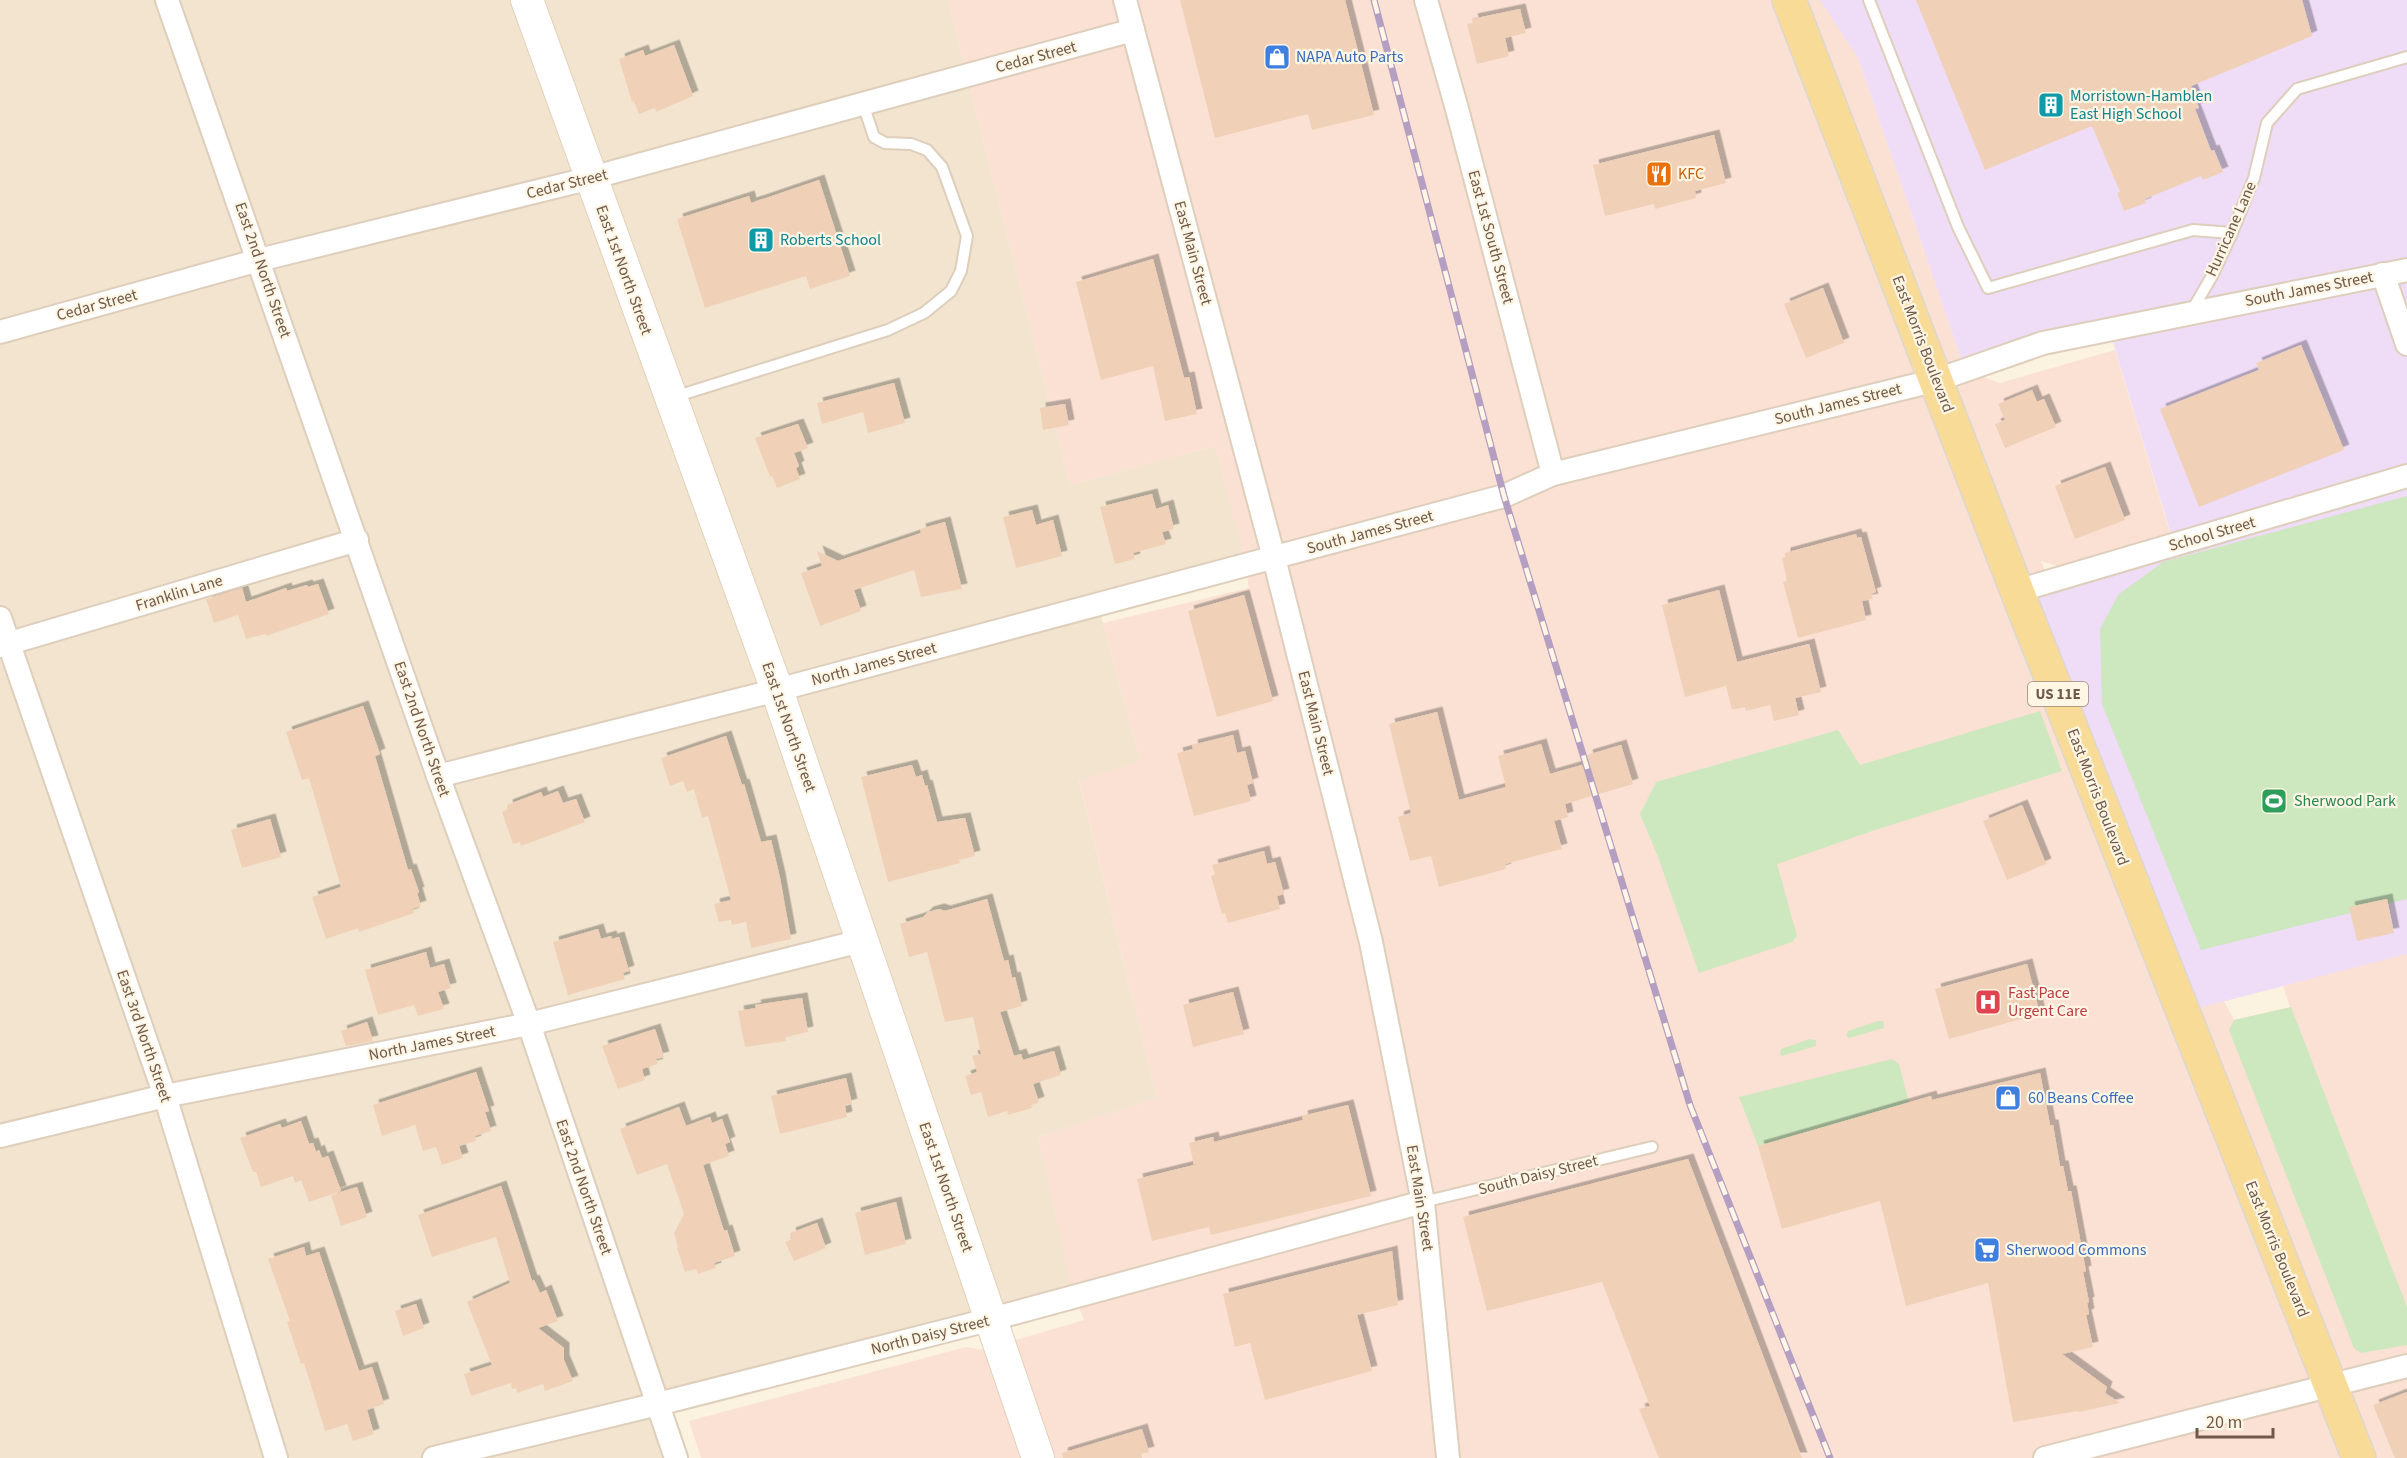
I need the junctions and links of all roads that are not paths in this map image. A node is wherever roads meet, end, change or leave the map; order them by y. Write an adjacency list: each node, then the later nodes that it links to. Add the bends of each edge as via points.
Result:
1 (167, 0): 12 (street, East 2nd North Street)
2 (527, 0): 10 (main road, East 1st North Street)
3 (1125, 0): 7 (street, East Main Street)
4 (1426, 0): 20 (street, East 1st South Street)
5 (1789, 0): 18 (main road, East Morris Boulevard / US 11E)
6 (1869, 0): 11 (lane, via 1958,227 1988,288 2193,230)
7 (1133, 30): 9 (street, Cedar Street); 23 (street, East Main Street)
8 (2407, 57): 11 (lane, Hurricane Lane, via 2297,89 2267,123 2254,178)
9 (863, 104): 10 (street, Cedar Street); 19 (lane, via 874,137 885,143 911,144 927,150 942,168 967,236 961,271 951,291 924,313 888,330)
10 (591, 178): 12 (street, Cedar Street); 19 (main road, East 1st North Street)
11 (2232, 233): 15 (lane, Hurricane Lane)
12 (259, 261): 16 (street, Cedar Street); 22 (street, East 2nd North Street)
13 (2407, 270): 14 (street, South James Street)
14 (2383, 274): 15 (street, South James Street); 17 (street)
15 (2191, 312): 18 (street, South James Street, via 2043,343)
16 (0, 332)
17 (2407, 344)
18 (1937, 380): 20 (street, South James Street); 24 (main road, East Morris Boulevard / US 11E)
19 (671, 398): 27 (main road, East 1st North Street)
20 (1553, 474): 23 (street, South James Street, via 1504,496)
21 (2407, 476): 24 (street, School Street)
22 (357, 540): 26 (street, Franklin Lane); 28 (street, East 2nd North Street)
23 (1274, 558): 27 (street, North James Street); 34 (street, East Main Street, via 1371,942)
24 (2018, 591): 37 (main road, East Morris Boulevard / US 11E)
25 (0, 618): 26 (street, East 3rd North Street)
26 (4, 644): 31 (street, East 3rd North Street)
27 (777, 690): 28 (street, North James Street); 29 (main road, East 1st North Street)
28 (438, 777): 30 (street, East 2nd North Street)
29 (861, 940): 30 (street, North James Street); 35 (main road, East 1st North Street)
30 (529, 1024): 31 (street, North James Street); 38 (street, East 2nd North Street)
31 (165, 1096): 32 (street, North James Street); 39 (street, East 3rd North Street)
32 (0, 1136)
33 (1652, 1147): 34 (lane, South Daisy Street)
34 (1424, 1202): 35 (street, North Daisy Street); 43 (street, East Main Street)
35 (992, 1319): 38 (street, North Daisy Street); 42 (main road, East 1st North Street)
36 (2407, 1366): 37 (street)
37 (2331, 1385): 44 (street); 45 (main road, East Morris Boulevard / US 11E)
38 (658, 1404): 40 (street, North Daisy Street); 41 (street, East 2nd North Street)
39 (276, 1458)
40 (434, 1458)
41 (676, 1458)
42 (1038, 1458)
43 (1448, 1458)
44 (2045, 1458)
45 (2359, 1458)

